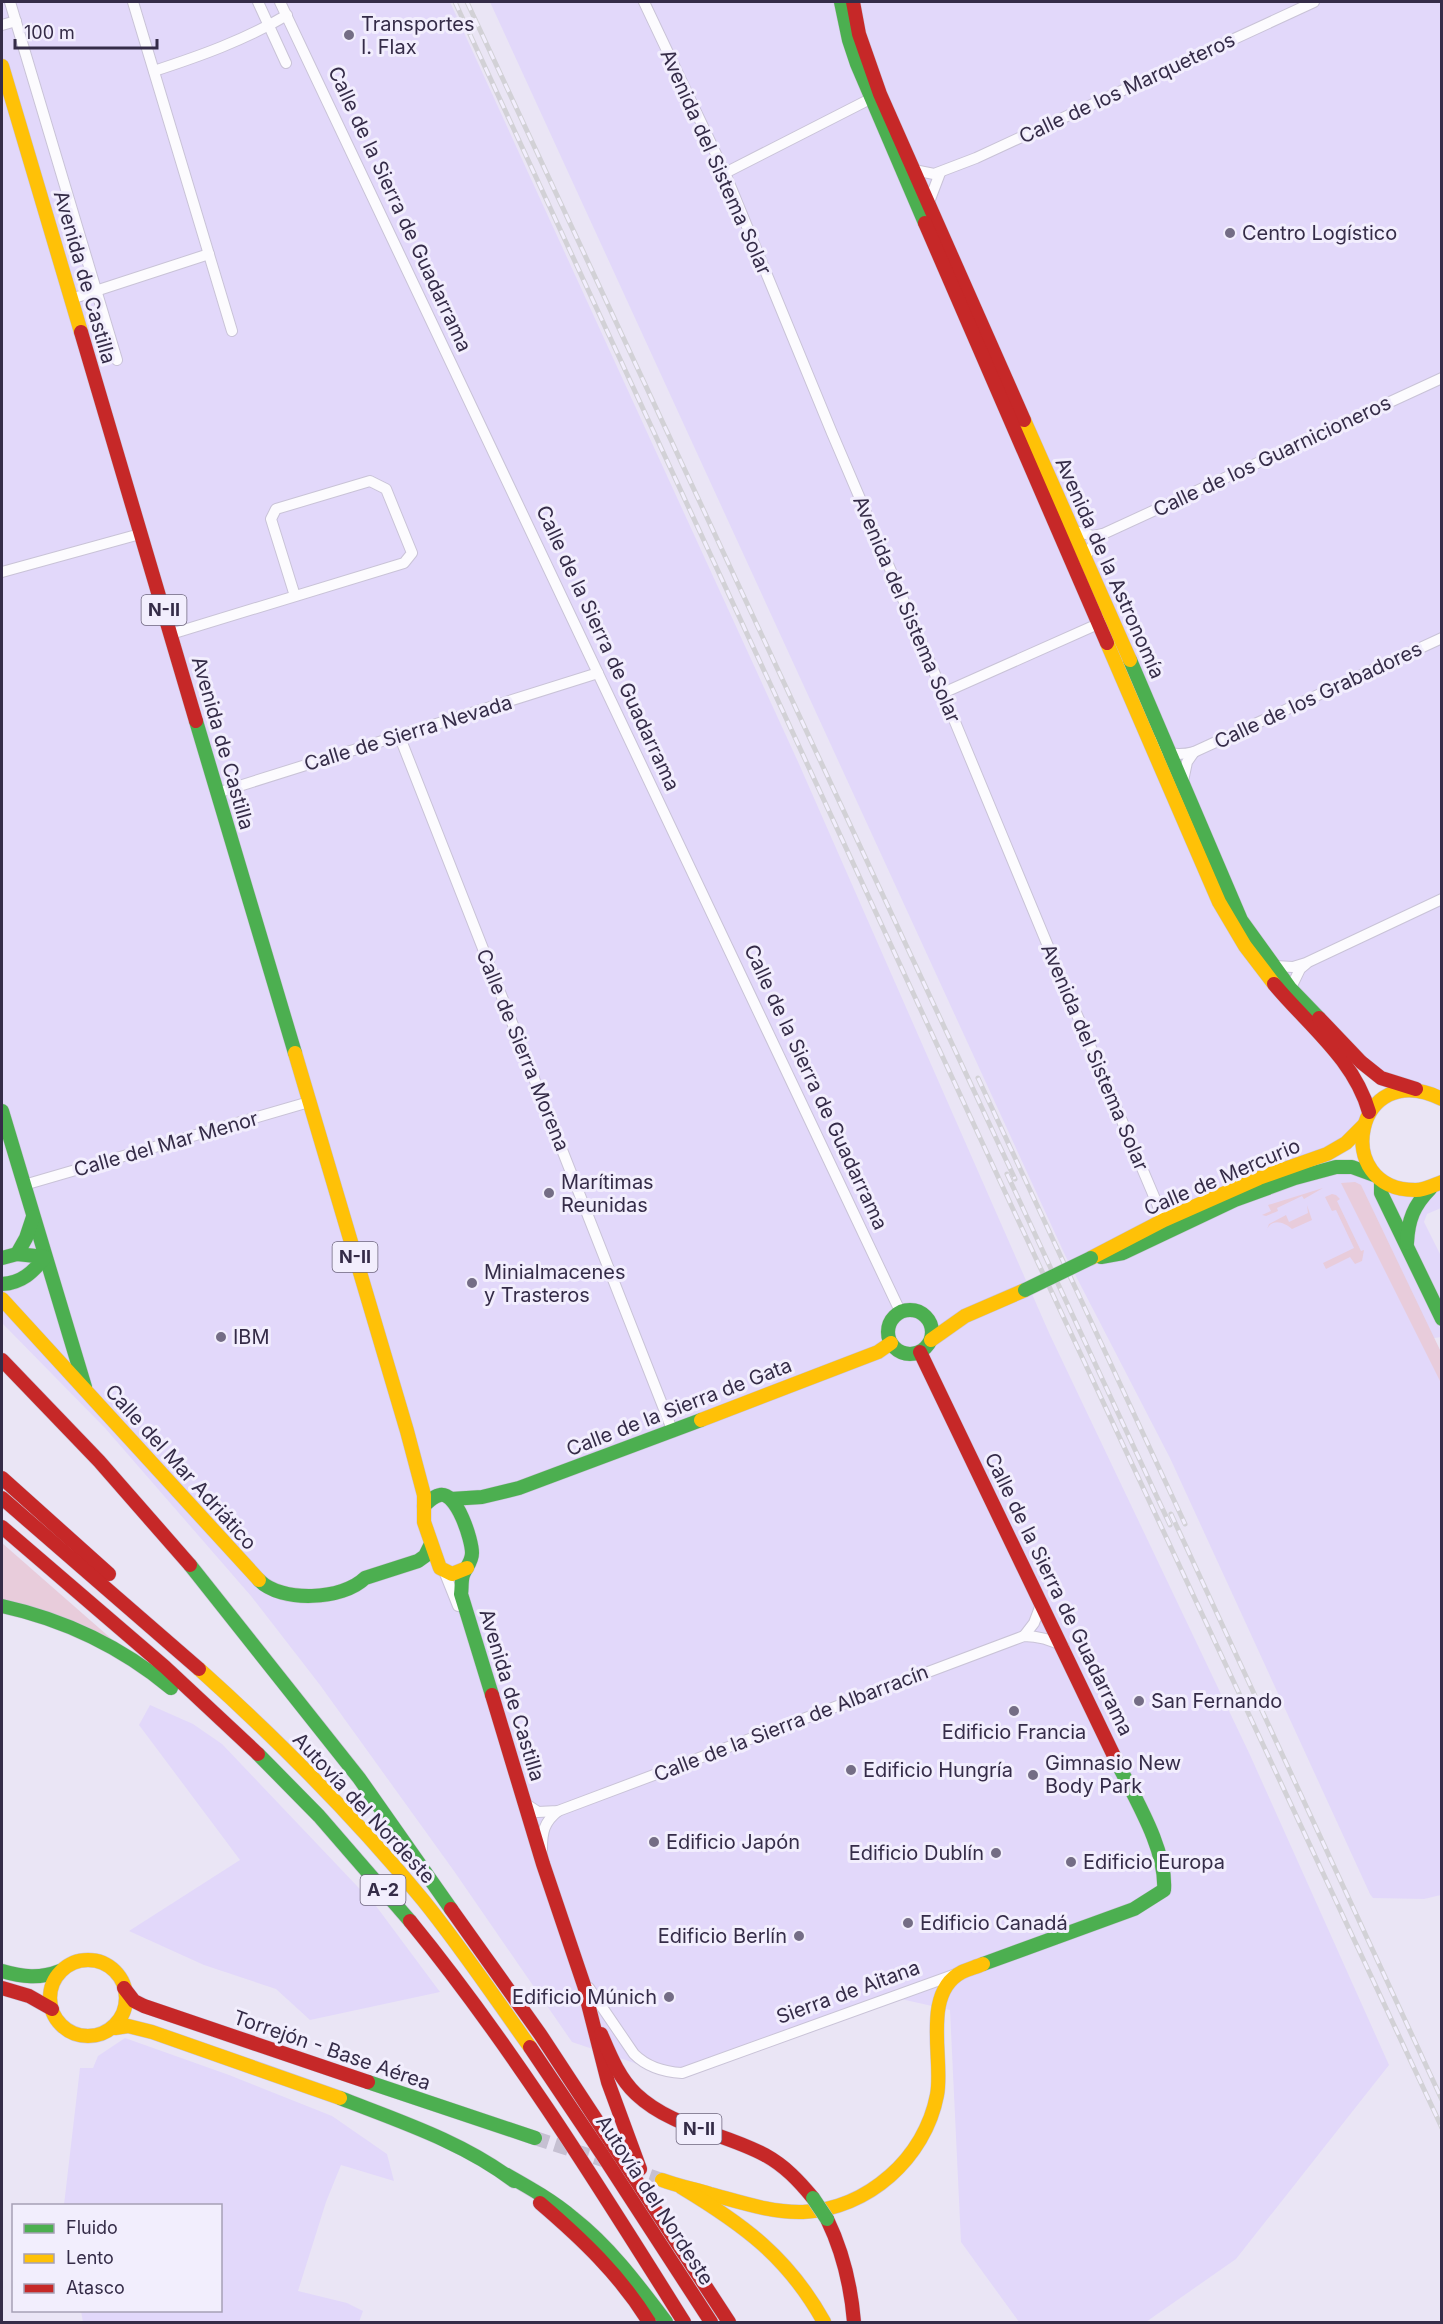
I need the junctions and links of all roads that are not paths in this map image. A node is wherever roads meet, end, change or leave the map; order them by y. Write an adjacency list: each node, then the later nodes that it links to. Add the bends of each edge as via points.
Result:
1 (10, 2): 10 (street)
2 (133, 2): 15 (street)
3 (258, 2): 12 (street)
4 (280, 2): 9 (street, Calle de la Sierra de Guadarrama)
5 (644, 2): 21 (street, Avenida del Sistema Solar)
6 (841, 2): 17 (main road, Avenida de la Astronomía, via 849,40)
7 (853, 2): 16 (main road, Avenida de la Astronomía)
8 (1314, 2): 22 (street, Calle de los Marqueteros)
9 (287, 15): 12 (street); 42 (street, Calle de la Sierra de Guadarrama)
10 (16, 21): 11 (street); 25 (street)
11 (2, 25)
12 (269, 26): 13 (street); 15 (street, via 209,53)
13 (286, 63)
14 (2, 66): 26 (main road, Avenida de Castilla / N-II)
15 (154, 71): 24 (street)
16 (875, 81): 17 (street); 18 (main road, Avenida de la Astronomía)
17 (872, 98): 18 (street); 19 (main road, Avenida de la Astronomía); 21 (street)
18 (891, 117): 20 (main road, Avenida de la Astronomía)
19 (901, 165): 20 (street, Calle de los Marqueteros); 35 (main road, Avenida de la Astronomía)
20 (916, 171): 22 (street, Calle de los Marqueteros); 23 (main road, Avenida de la Astronomía)
21 (724, 173): 43 (street, Avenida del Sistema Solar)
22 (940, 173): 23 (street)
23 (929, 202): 30 (main road, Avenida de la Astronomía)
24 (209, 254): 25 (street); 27 (street)
25 (97, 291): 26 (street); 28 (street)
26 (71, 299): 31 (main road, Avenida de Castilla / N-II)
27 (232, 331)
28 (117, 360)
29 (1442, 378): 32 (street, Calle de los Guarnicioneros)
30 (1072, 530): 32 (street, via 1093,536); 33 (main road, Avenida de la Astronomía)
31 (140, 534): 34 (street); 39 (main road, Avenida de Castilla / N-II)
32 (1103, 534): 33 (street, Calle de los Guarnicioneros)
33 (1085, 558): 35 (street, Calle de los Guarnicioneros); 37 (main road, Avenida de la Astronomía)
34 (2, 572)
35 (1077, 572): 38 (main road, Avenida de la Astronomía)
36 (295, 596): 36 (street, via 404,563 412,553 386,489 370,480 276,509 271,519); 39 (street)
37 (1105, 605): 38 (street); 40 (main road, Avenida de la Astronomía)
38 (1098, 624): 40 (street); 43 (street); 44 (main road, Avenida de la Astronomía)
39 (171, 634): 49 (main road, Avenida de Castilla / N-II)
40 (1119, 636): 47 (main road, Avenida de la Astronomía)
41 (1442, 638): 46 (street, Calle de los Grabadores)
42 (598, 673): 45 (street, Calle de Sierra Nevada); 74 (street, Calle de la Sierra de Guadarrama)
43 (943, 693): 64 (street, Avenida del Sistema Solar)
44 (1145, 730): 47 (street, via 1153,743); 53 (main road, Avenida de la Astronomía, via 1224,914 1249,952)
45 (399, 735): 49 (street, Calle de Sierra Nevada); 84 (street, Calle de Sierra Morena)
46 (1194, 752): 47 (street, Calle de los Grabadores); 48 (street, Calle de los Grabadores, via 1187,762)
47 (1172, 755): 48 (main road, Avenida de la Astronomía)
48 (1183, 782): 52 (main road, Avenida de la Astronomía, via 1241,920)
49 (217, 793): 56 (main road, Avenida de Castilla / N-II)
50 (1442, 899): 51 (street)
51 (1306, 963): 52 (street); 53 (street)
52 (1275, 966): 53 (main road, Avenida de la Astronomía)
53 (1288, 993): 54 (main road, Avenida de la Astronomía, via 1381,1078); 58 (main road, Avenida de la Astronomía, via 1352,1070 1364,1090)
54 (1416, 1089): 55 (main road, Avenida de la Astronomía); 58 (main road, via 1398,1091)
55 (1442, 1099)
56 (309, 1102): 61 (street, Calle del Mar Menor); 83 (main road, Avenida de Castilla / N-II)
57 (2, 1111): 61 (main road)
58 (1369, 1112): 59 (main road)
59 (1363, 1126): 60 (main road, via 1365,1160); 64 (main road, Calle de Mercurio, via 1327,1154 1259,1178)
60 (1377, 1178): 62 (main road, Calle de Mercurio, via 1401,1190 1417,1191); 65 (main road, Calle de Mercurio, via 1352,1167 1336,1167 1259,1191); 67 (main road)
61 (24, 1185): 63 (main road)
62 (1436, 1185): 67 (main road, via 1419,1198 1411,1212)
63 (33, 1217): 68 (main road); 69 (main road)
64 (1164, 1220): 65 (street); 66 (street); 71 (main road, Calle de Mercurio)
65 (1193, 1220): 66 (main road, Calle de Mercurio)
66 (1144, 1243): 71 (main road, Calle de Mercurio, via 1123,1253)
67 (1407, 1248): 77 (main road)
68 (17, 1254): 69 (main road); 70 (main road)
69 (45, 1257): 72 (main road, via 27,1278); 82 (main road)
70 (2, 1258)
71 (1091, 1258): 75 (main road, Calle de Mercurio, bridge)
72 (2, 1284)
73 (2, 1299): 82 (main road, Calle del Mar Adriático)
74 (900, 1311): 76 (main road, via 920,1311); 79 (main road, via 888,1325)
75 (965, 1316): 76 (main road); 78 (main road)
76 (927, 1317): 78 (main road, via 932,1325)
77 (1442, 1319)
78 (931, 1340): 80 (main road)
79 (891, 1343): 80 (main road, via 902,1353); 84 (main road, Calle de la Sierra de Gata, via 878,1352)
80 (920, 1352): 96 (main road, Calle de la Sierra de Guadarrama)
81 (2, 1360): 119 (main road, via 99,1461 188,1563 359,1778 540,2034)
82 (86, 1391): 95 (main road, Calle del Mar Adriático, via 265,1586 298,1598 319,1597)
83 (407, 1431): 86 (main road, Avenida de Castilla / N-II, via 435,1486); 89 (main road, Avenida de Castilla / N-II)
84 (674, 1432): 88 (main road, Calle de la Sierra de Gata)
85 (2, 1478): 100 (main road, via 153,1614)
86 (447, 1497): 88 (main road, Calle de la Sierra de Gata); 89 (main road, via 436,1497); 90 (main road, N-II, via 457,1504)
87 (2, 1498): 100 (main road, Autovía del Nordeste / A-2)
88 (478, 1499): 90 (main road)
89 (424, 1506): 92 (main road, N-II)
90 (464, 1522): 93 (main road, N-II, via 472,1551)
91 (2, 1527): 103 (main road, Autovía del Nordeste / A-2, via 225,1721)
92 (431, 1544): 94 (main road, N-II); 95 (main road, Calle del Mar Adriático, via 418,1561)
93 (468, 1568): 94 (main road, Calle del Mar Adriático, via 452,1574); 101 (main road, Avenida de Castilla / N-II, via 462,1578 461,1594)
94 (442, 1569): 95 (main road, Calle del Mar Adriático, via 420,1569 367,1585); 101 (street, Avenida de Castilla / N-II, via 455,1596 512,1784)
95 (360, 1583)
96 (1042, 1602): 98 (street); 99 (main road, Calle de la Sierra de Guadarrama)
97 (2, 1606): 103 (main road, via 45,1616 122,1651 162,1680)
98 (1024, 1636): 99 (street, via 1036,1636); 102 (street, Calle de la Sierra de Albarracín)
99 (1064, 1647): 105 (main road, Calle de la Sierra de Guadarrama, via 1160,1853)
100 (209, 1676): 123 (main road, Autovía del Nordeste / A-2, via 336,1801 423,1900 526,2042)
101 (525, 1804): 102 (street, Calle de la Sierra de Albarracín, via 538,1812); 104 (main road, N-II)
102 (558, 1811): 104 (street, via 544,1826)
103 (319, 1815): 122 (main road, Autovía del Nordeste / A-2, via 406,1916 509,2052)
104 (543, 1864): 109 (main road, N-II)
105 (1164, 1890): 108 (main road, Sierra de Aitana, via 1134,1909)
106 (2, 1971): 107 (main road, via 33,1978)
107 (60, 1971): 111 (main road, via 75,1961 94,1960 112,1969); 113 (main road, via 50,1989)
108 (960, 1973): 109 (street, Sierra de Aitana, via 682,2073 660,2070 641,2061); 118 (main road, via 946,1985 938,2005 939,2075 933,2111 909,2158 877,2186 843,2206 792,2212 758,2208)
109 (579, 1975): 112 (main road, N-II)
110 (2, 1988): 113 (main road, via 29,1996)
111 (124, 1988): 114 (main road, via 124,2013); 115 (main road, Torrejón - Base Aérea, via 144,2006)
112 (585, 1992): 119 (main road, via 631,2149); 126 (main road, N-II, bridge, via 615,2066 649,2106 772,2159 800,2182 839,2240)
113 (52, 2009): 114 (main road, via 70,2033 93,2037)
114 (115, 2028): 116 (main road, Torrejón - Base Aérea, via 128,2026 152,2032 317,2089 425,2132)
115 (535, 2138)
116 (507, 2175): 120 (main road, via 578,2235 615,2273); 121 (main road, via 584,2227 623,2267)
117 (662, 2180): 118 (main road)
118 (681, 2187): 125 (main road, via 734,2219 775,2253)
119 (706, 2286): 124 (main road)
120 (649, 2322)
121 (666, 2322)
122 (684, 2322)
123 (711, 2322)
124 (729, 2322)
125 (824, 2322)
126 (854, 2322)

